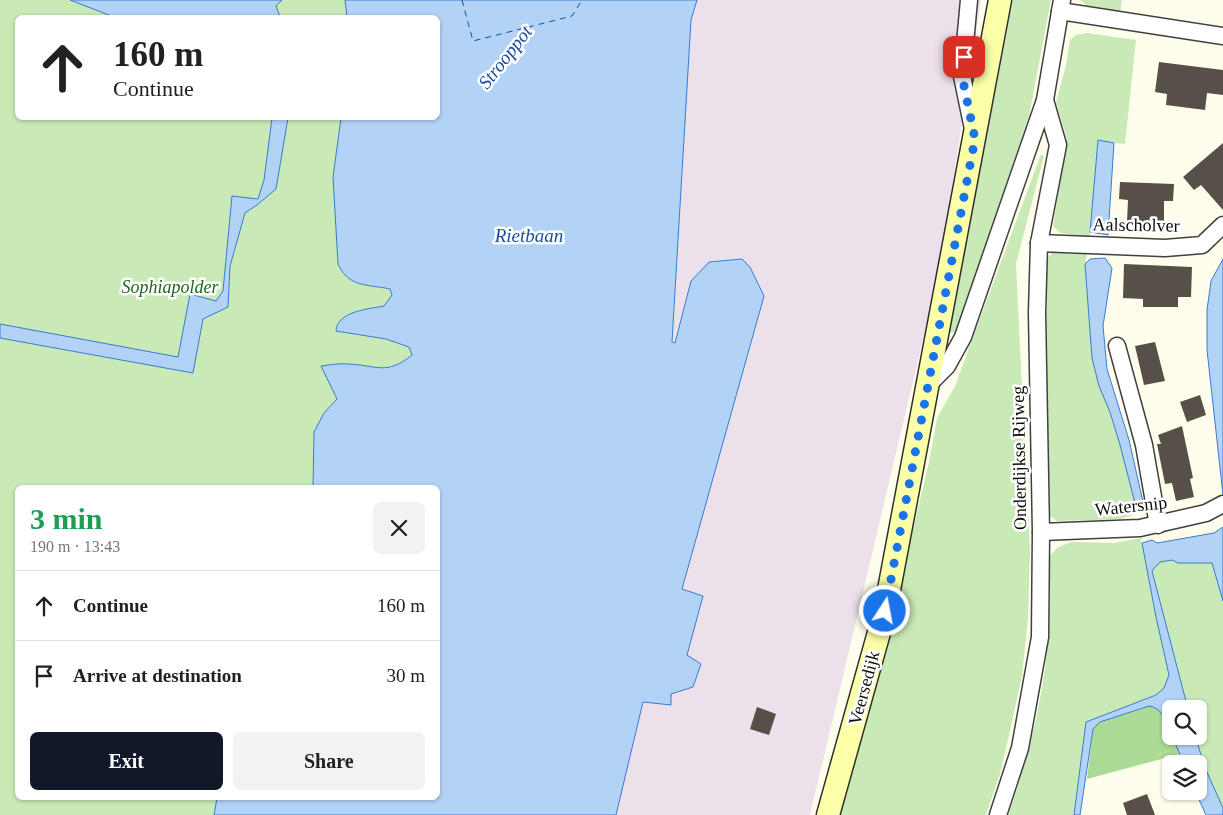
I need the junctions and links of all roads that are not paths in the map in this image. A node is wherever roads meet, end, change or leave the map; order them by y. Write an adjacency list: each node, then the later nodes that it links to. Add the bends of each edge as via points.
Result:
1 (969, 0): 6 (street, via 962,76)
2 (1000, 0): 6 (main road, Veersedijk)
3 (1061, 6): 4 (street); 5 (street, Onderdijkse Rijweg)
4 (1223, 36)
5 (1045, 100): 8 (street, Onderdijkse Rijweg, via 1058,145); 10 (street, Onderdijkse Rijweg, via 963,337 947,366)
6 (975, 139): 10 (main road, Veersedijk)
7 (1223, 225): 8 (street, Aalscholver, via 1202,245 1165,248)
8 (1039, 242): 13 (street, Onderdijkse Rijweg)
9 (1117, 346): 12 (street, via 1144,445)
10 (928, 386): 14 (main road, Veersedijk, via 885,611)
11 (1221, 506): 12 (street, Watersnip, via 1206,514)
12 (1158, 525): 13 (street, Watersnip, via 1120,530)
13 (1041, 532): 15 (street, Onderdijkse Rijweg, via 1040,637 1020,748)
14 (828, 815)
15 (998, 815)

